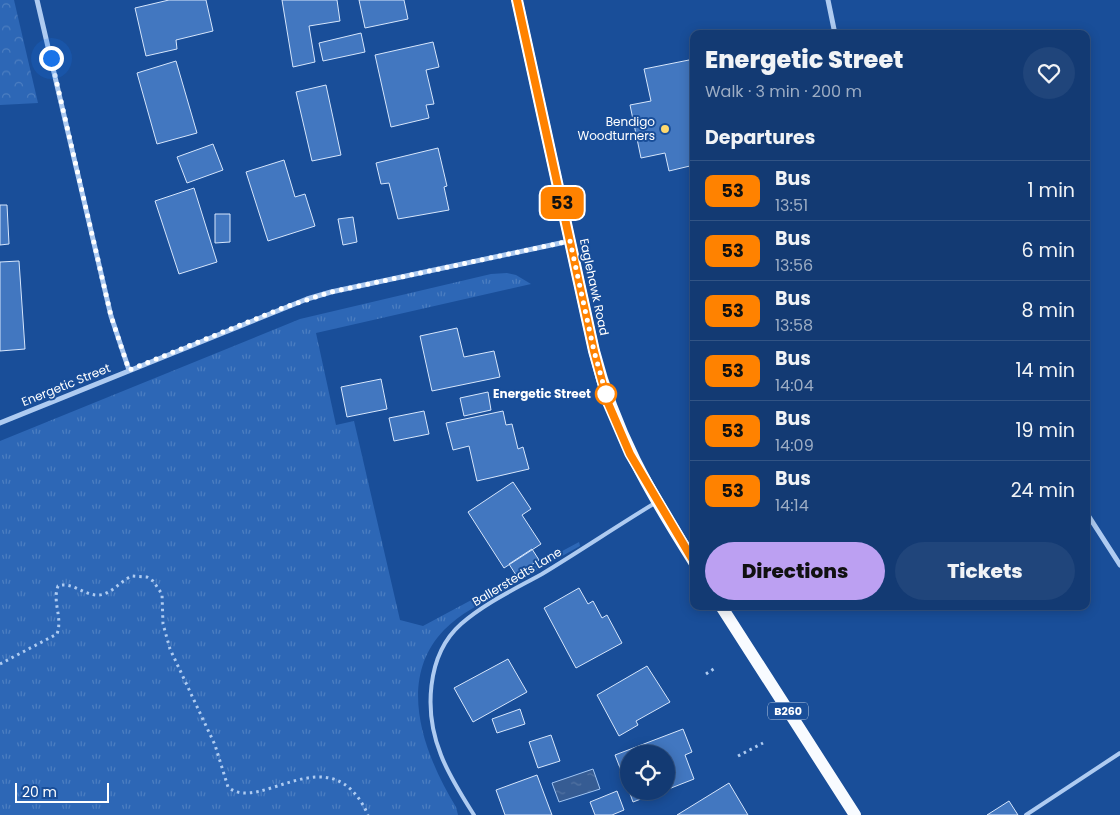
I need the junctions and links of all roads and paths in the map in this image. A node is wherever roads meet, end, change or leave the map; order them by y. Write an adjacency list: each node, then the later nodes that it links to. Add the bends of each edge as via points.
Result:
1 (37, 0): 6 (street, via 111,316)
2 (517, 0): 5 (main road, Eaglehawk Road)
3 (828, 0): 4 (street)
4 (835, 30)
5 (570, 241): 6 (street, Energetic Street, via 331,292 285,307); 8 (main road, Eaglehawk Road, via 608,403 630,454)
6 (129, 370): 7 (street, Energetic Street)
7 (0, 423)
8 (657, 502): 10 (main road, Eaglehawk Road); 20 (lane, Ballerstedts Lane, via 461,624 441,650 432,680 435,735 440,753)
9 (1090, 518): 11 (street)
10 (690, 556)
11 (1120, 565)
12 (724, 610): 21 (main road, B260)
13 (0, 664): 19 (path, via 57,634 60,622 55,597 58,586 64,584 100,595 132,576 147,578 158,586 162,594 163,624 170,649 215,745 228,787 245,795 306,779 332,780 355,793)
14 (715, 668): 15 (path)
15 (706, 674)
16 (763, 743): 18 (path)
17 (1120, 753): 22 (lane)
18 (738, 756)
19 (368, 815)
20 (474, 815)
21 (855, 815)
22 (1026, 815)

